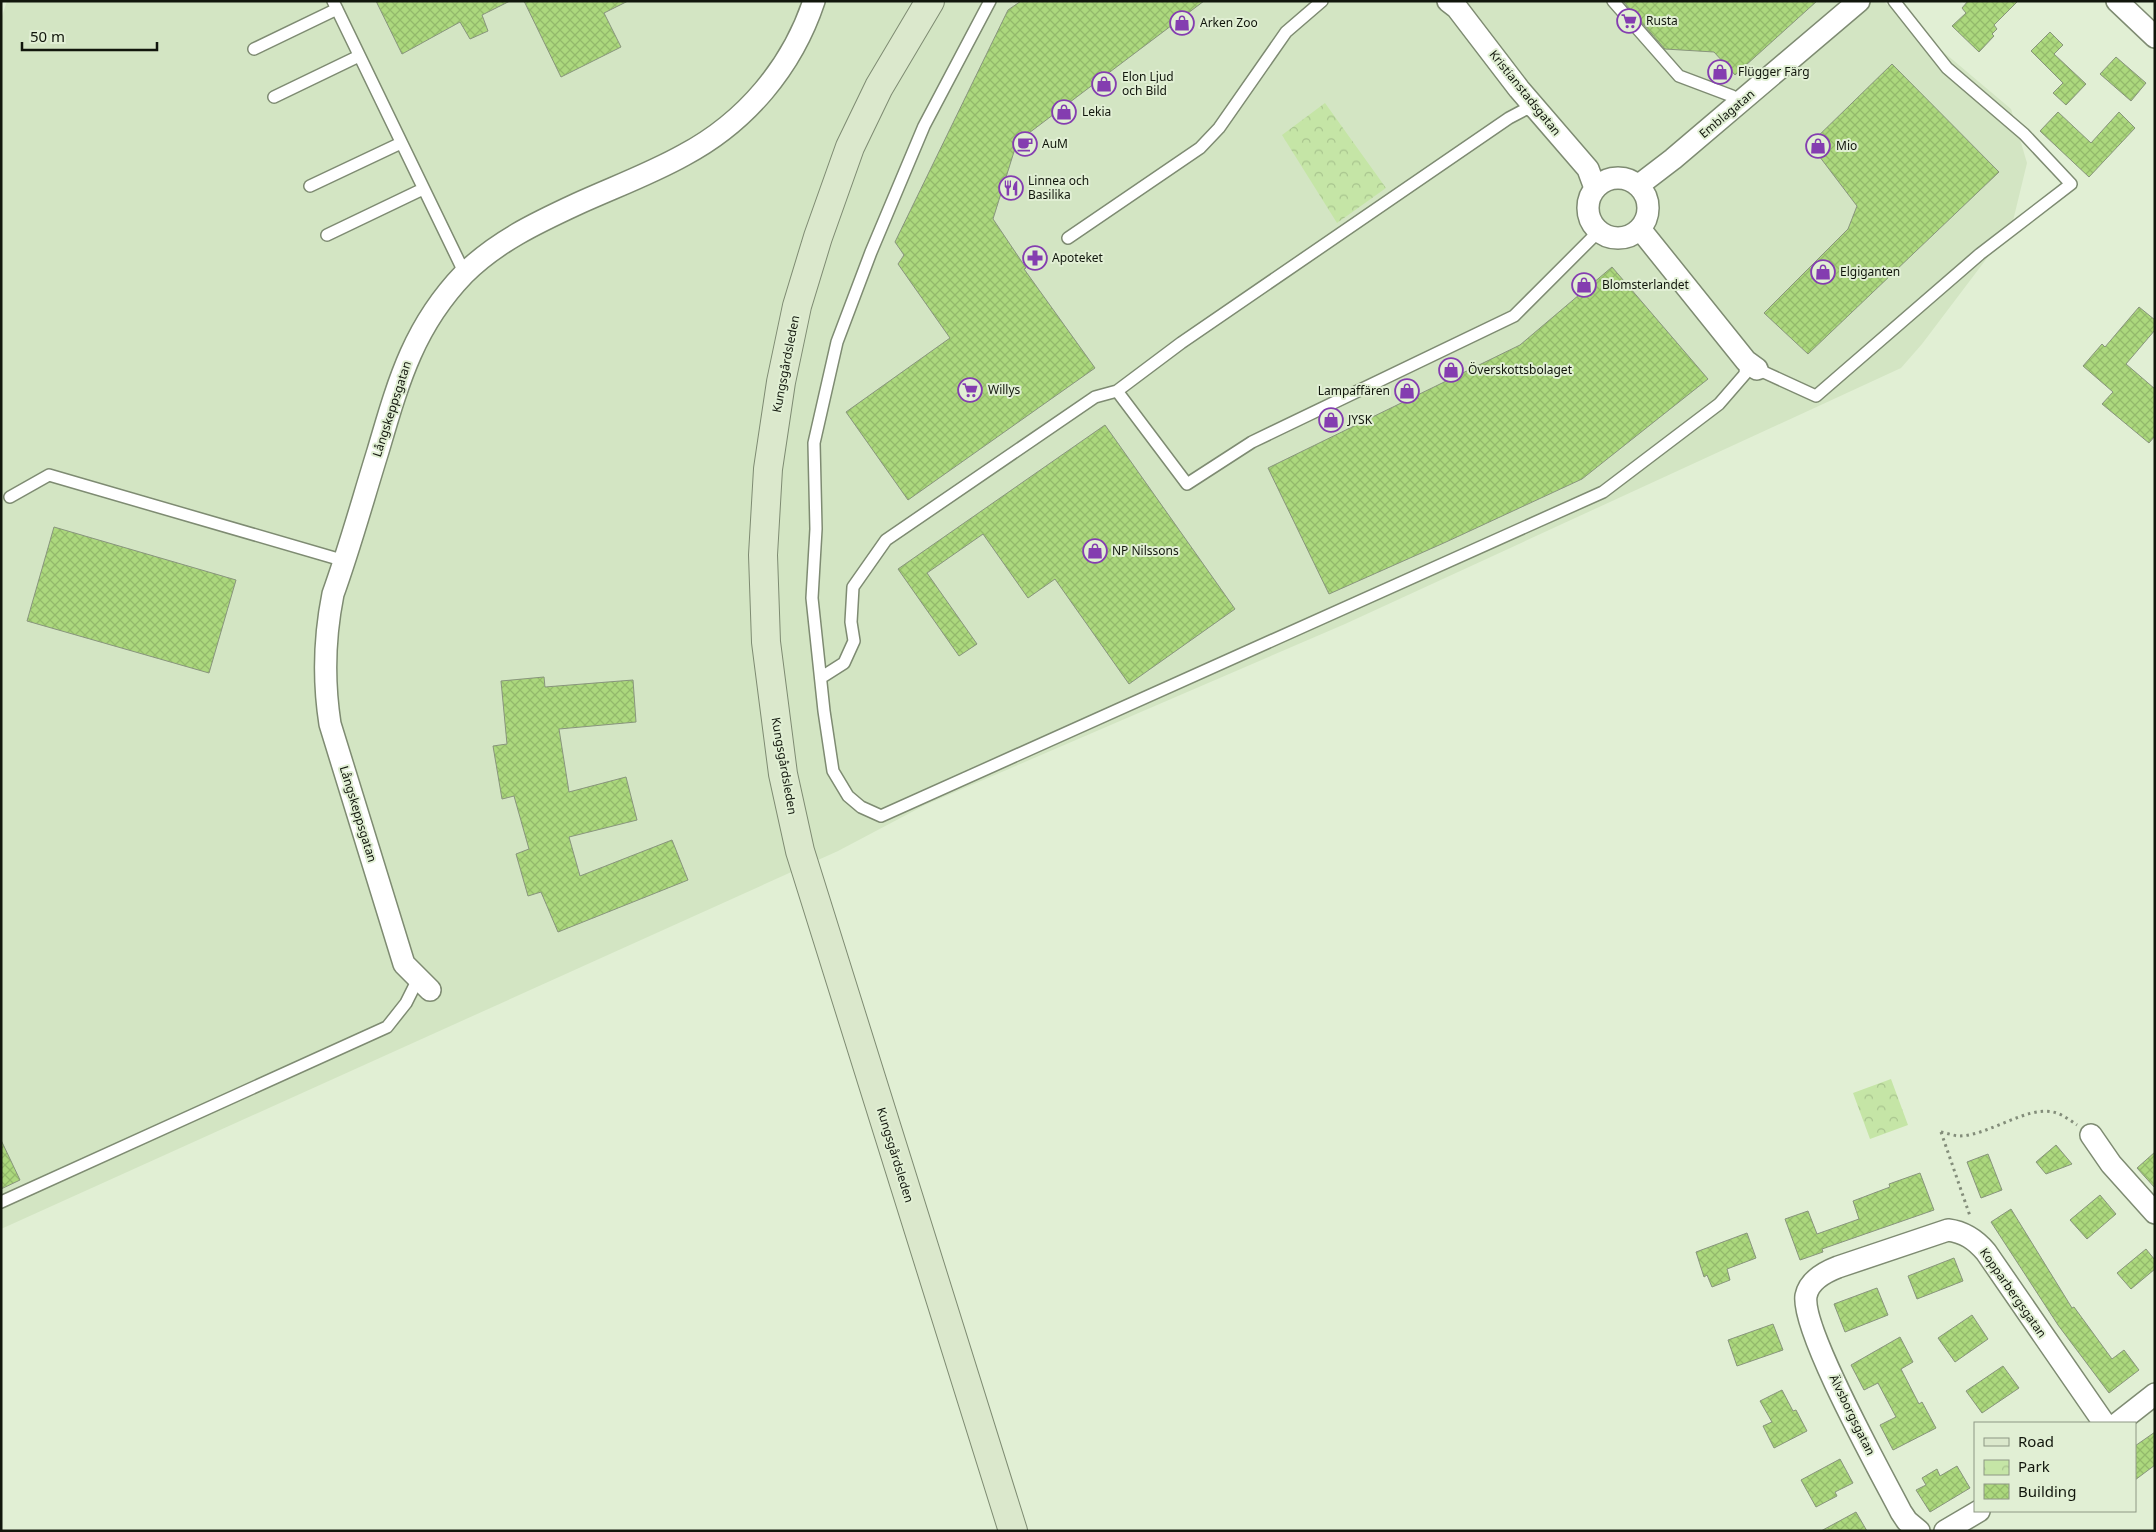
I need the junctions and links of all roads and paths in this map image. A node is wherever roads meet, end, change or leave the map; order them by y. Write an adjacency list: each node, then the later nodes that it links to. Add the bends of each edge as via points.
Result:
1 (814, 1): 29 (street, Långskeppsgatan, via 798,41 784,64 768,87 729,126 683,156 529,226 495,248)
2 (930, 1): 45 (main road, Kungsgårdsleden, via 879,87 850,147 798,306 781,382 768,469 763,555 766,642 783,774 800,851)
3 (990, 1): 34 (lane, via 924,126 837,342 814,443 816,529 812,598)
4 (1322, 1): 11 (lane)
5 (1448, 1): 15 (street, Kristianstadsgatan, via 1457,8)
6 (1613, 1): 16 (lane, via 1679,76)
7 (1859, 1): 21 (street, Emblagatan)
8 (1894, 1): 30 (lane, via 1947,68 2024,134 2071,184 1980,254 1816,396)
9 (2117, 1): 12 (street)
10 (335, 5): 13 (lane); 14 (lane)
11 (1308, 5): 28 (lane, via 1200,148)
12 (2155, 37)
13 (254, 49)
14 (359, 56): 17 (lane); 20 (lane)
15 (1519, 89): 18 (street, Kristianstadsgatan); 19 (lane, via 1520,106)
16 (1732, 96)
17 (274, 97)
18 (1543, 115): 19 (lane, via 1526,109); 23 (street, Kristianstadsgatan, via 1588,169)
19 (1509, 118): 31 (lane, via 1181,343)
20 (401, 143): 22 (lane); 24 (lane)
21 (1639, 185): 23 (street, via 1630,180 1611,178); 25 (street, via 1648,202 1646,221)
22 (310, 186)
23 (1595, 188): 26 (street, via 1588,206 1592,224)
24 (423, 189): 27 (lane); 29 (lane)
25 (1640, 229): 26 (street, via 1625,238 1607,236); 30 (street)
26 (1599, 231): 31 (lane, via 1514,316 1252,442 1188,484)
27 (326, 235)
28 (1068, 238)
29 (465, 274): 33 (street, Långskeppsgatan, via 438,304 417,338 401,375)
30 (1752, 365): 34 (lane, via 1719,404 1603,492 881,816 861,807 848,796 833,771)
31 (1117, 391): 34 (lane, via 1095,397 886,540 852,587 854,641 844,663)
32 (10, 497): 33 (lane, via 49,475)
33 (345, 561): 35 (street, Långskeppsgatan, via 333,594 327,626 325,692 330,724 404,964)
34 (822, 678)
35 (424, 984): 37 (lane, via 387,1027)
36 (2091, 1135): 38 (street, via 2111,1164); 39 (path, via 2054,1112 2030,1114 1978,1133 1958,1136 1941,1132)
37 (1, 1202)
38 (2155, 1213)
39 (1980, 1244): 40 (street, Kopparbergsgatan, via 1965,1234 1948,1230 1834,1269 1822,1275); 42 (street, Kopparbergsgatan)
40 (1808, 1290): 46 (street, Älvsborgsgatan, via 1807,1313 1831,1374 1901,1512)
41 (2155, 1394): 43 (street)
42 (2103, 1422)
43 (2119, 1422)
44 (1977, 1512): 47 (street)
45 (1013, 1531)
46 (1919, 1531)
47 (1945, 1531)

